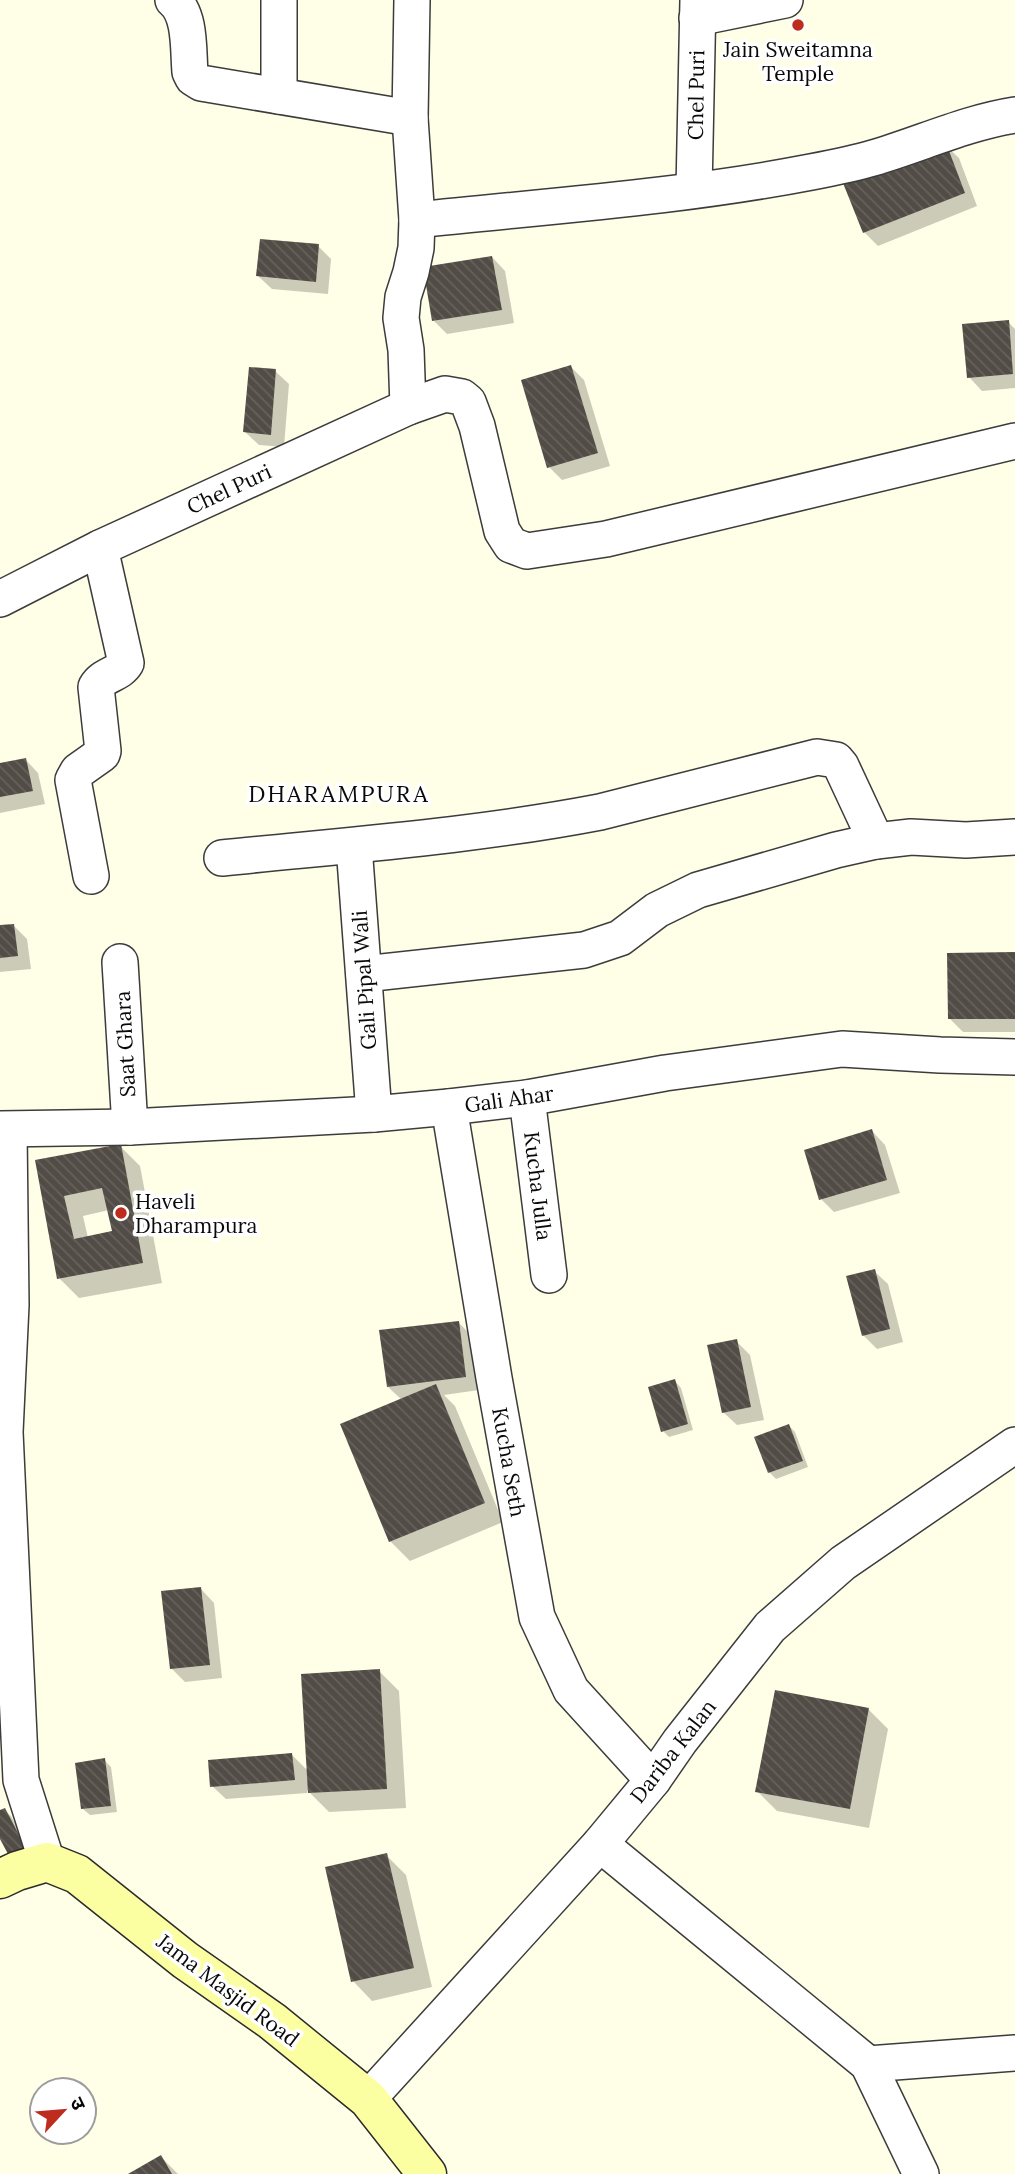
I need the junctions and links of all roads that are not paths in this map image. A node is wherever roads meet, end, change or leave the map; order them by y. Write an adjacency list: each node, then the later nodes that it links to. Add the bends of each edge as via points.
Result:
1 (173, 0): 6 (street, via 185,19 193,78 210,86)
2 (279, 0): 6 (street)
3 (412, 0): 8 (street)
4 (785, 0): 5 (street)
5 (697, 9): 9 (street, Chel Puri)
6 (279, 96): 8 (street)
7 (1015, 115): 9 (street, via 963,126 873,158)
8 (410, 118): 10 (street)
9 (694, 190): 10 (street)
10 (417, 220): 11 (street, via 416,248 401,318)
11 (408, 407): 12 (street, Chel Puri, via 446,394 468,402 505,538 527,551 606,539); 13 (street, Chel Puri)
12 (1015, 442)
13 (100, 548): 14 (street, Chel Puri); 19 (street, via 126,663 98,682 103,751 73,780)
14 (0, 599)
15 (1015, 837): 16 (street)
16 (876, 841): 17 (street, via 841,766 836,760 817,757 600,812); 21 (street, via 698,890 657,910 620,938 593,948)
17 (354, 846): 18 (street); 21 (street, Gali Pipal Wali)
18 (222, 858)
19 (91, 876)
20 (120, 962): 26 (street, Saat Ghara)
21 (364, 974): 25 (street, Gali Pipal Wali)
22 (1015, 1057): 23 (street, Gali Ahar, via 842,1049)
23 (527, 1098): 24 (street, Gali Ahar); 28 (street, Kucha Julla)
24 (449, 1107): 25 (street, Gali Ahar); 32 (street, Kucha Seth, via 537,1617 571,1690)
25 (374, 1114): 26 (street, Gali Ahar)
26 (130, 1126): 27 (street, Gali Ahar)
27 (5, 1130): 29 (street, via 11,1305)
28 (549, 1275)
29 (2, 1432): 31 (street)
30 (1015, 1445): 32 (street, Dariba Kalan, via 843,1563 771,1627)
31 (11, 1778): 34 (street)
32 (653, 1780): 33 (street, Dariba Kalan)
33 (600, 1844): 37 (street); 38 (street, Dariba Kalan)
34 (47, 1862): 35 (street); 38 (street, Jama Masjid Road, via 77,1874)
35 (0, 1879)
36 (1015, 2053): 37 (street)
37 (868, 2064): 40 (street)
38 (368, 2099): 39 (street, Jama Masjid Road)
39 (428, 2174)
40 (921, 2174)

